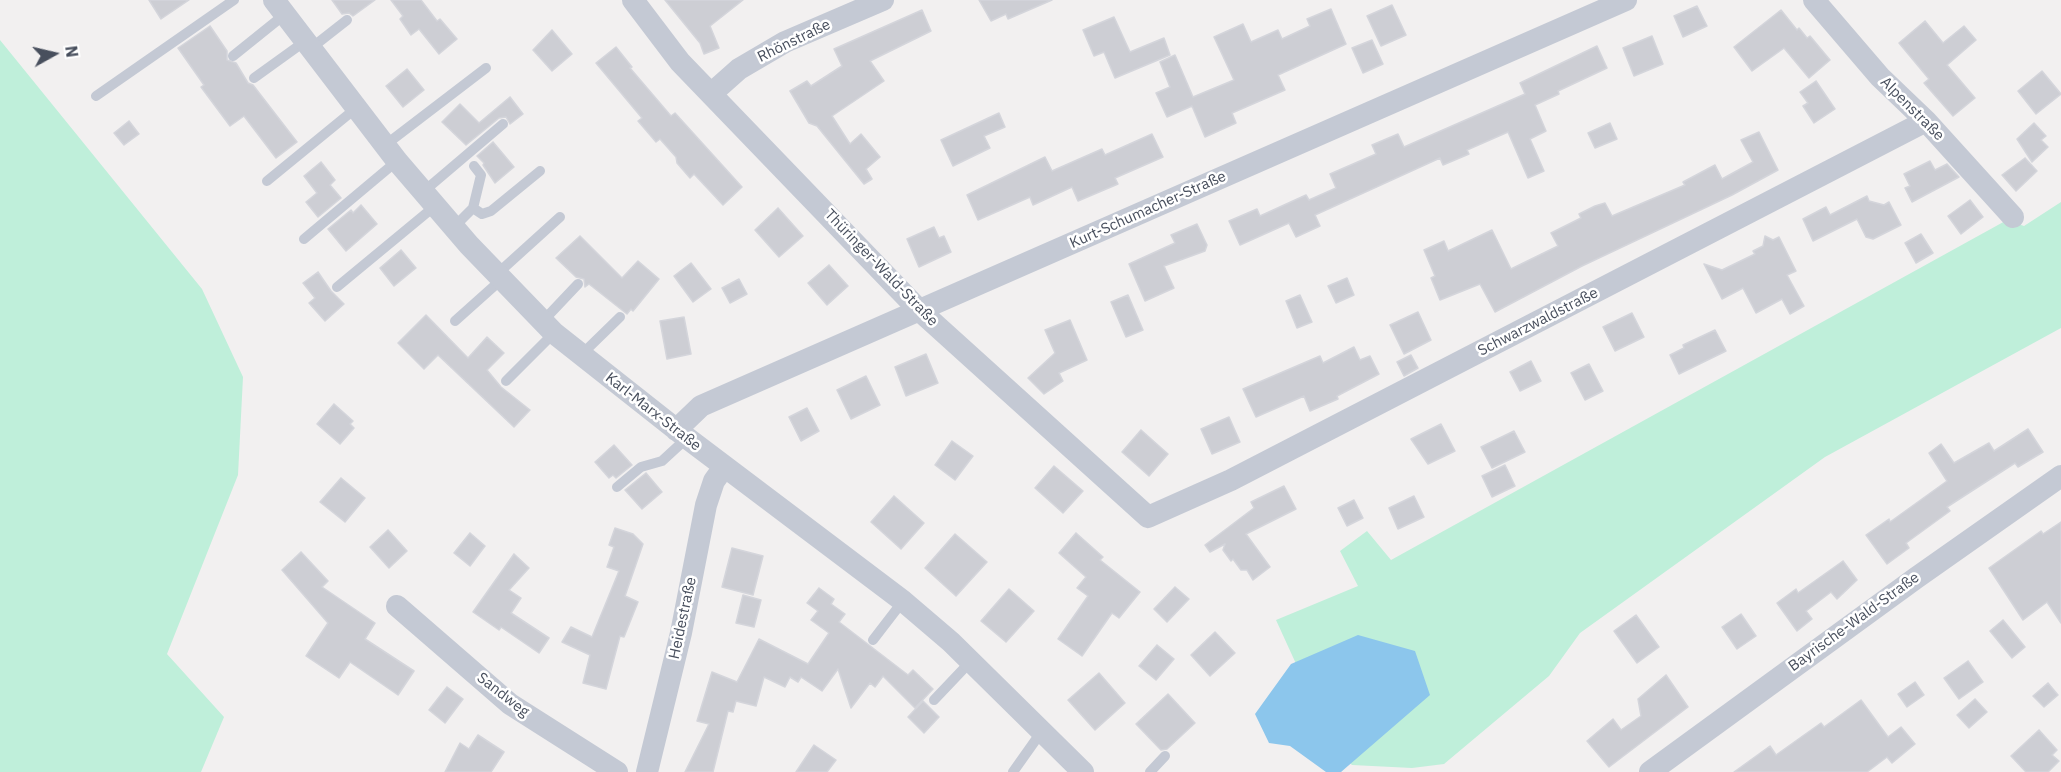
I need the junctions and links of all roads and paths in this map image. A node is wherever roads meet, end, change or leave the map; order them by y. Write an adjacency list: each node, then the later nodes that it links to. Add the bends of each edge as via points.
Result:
1 (234, 0): 13 (lane)
2 (633, 0): 12 (street, Thüringer-Wald-Straße, via 680,62)
3 (884, 0): 12 (street, Rhönstraße, via 785,42 739,69)
4 (1626, 0): 30 (street, Kurt-Schumacher-Straße)
5 (1814, 0): 15 (street, Alpenstraße, via 1887,84)
6 (279, 8): 8 (street, Karl-Marx-Straße); 9 (lane)
7 (347, 21): 8 (lane)
8 (307, 46): 11 (lane); 14 (street, Karl-Marx-Straße)
9 (233, 56)
10 (486, 68): 17 (lane)
11 (254, 78)
12 (712, 93): 30 (street, Thüringer-Wald-Straße)
13 (96, 96)
14 (355, 109): 17 (street, Karl-Marx-Straße); 20 (lane)
15 (1926, 121): 24 (street, Alpenstraße); 40 (street, Schwarzwaldstraße, via 1241,475)
16 (503, 124): 21 (lane)
17 (390, 153): 21 (street, Karl-Marx-Straße); 26 (lane)
18 (474, 166): 22 (lane, via 481,175)
19 (540, 171): 22 (lane, via 491,211 482,213)
20 (267, 181)
21 (429, 199): 25 (street, Karl-Marx-Straße); 29 (lane)
22 (472, 208): 25 (lane)
23 (560, 217): 27 (lane)
24 (2013, 217)
25 (453, 228): 27 (street, Karl-Marx-Straße)
26 (304, 239)
27 (499, 276): 32 (lane); 33 (street, Karl-Marx-Straße)
28 (578, 284): 33 (lane)
29 (337, 287)
30 (919, 310): 36 (street, Kurt-Schumacher-Straße, via 701,406); 40 (street, Thüringer-Wald-Straße)
31 (620, 317): 34 (lane)
32 (455, 321)
33 (548, 327): 34 (street, Karl-Marx-Straße); 35 (lane)
34 (580, 356): 36 (street, Karl-Marx-Straße)
35 (506, 381)
36 (681, 434): 37 (street, Karl-Marx-Straße); 39 (lane, via 662,461 641,467)
37 (724, 467): 41 (street, Karl-Marx-Straße); 49 (street, Heidestraße, via 714,481 706,505 681,633)
38 (2061, 476): 53 (street, Bayrische-Wald-Straße)
39 (617, 487)
40 (1148, 517)
41 (903, 601): 43 (lane); 44 (street, Karl-Marx-Straße)
42 (397, 606): 48 (street, Sandweg, via 510,704)
43 (873, 640)
44 (971, 661): 45 (lane); 46 (street, Karl-Marx-Straße)
45 (934, 700)
46 (1042, 730): 50 (lane); 51 (street, Karl-Marx-Straße)
47 (1164, 756): 52 (lane)
48 (617, 772)
49 (647, 772)
50 (1013, 772)
51 (1083, 772)
52 (1150, 772)
53 (1650, 772)

